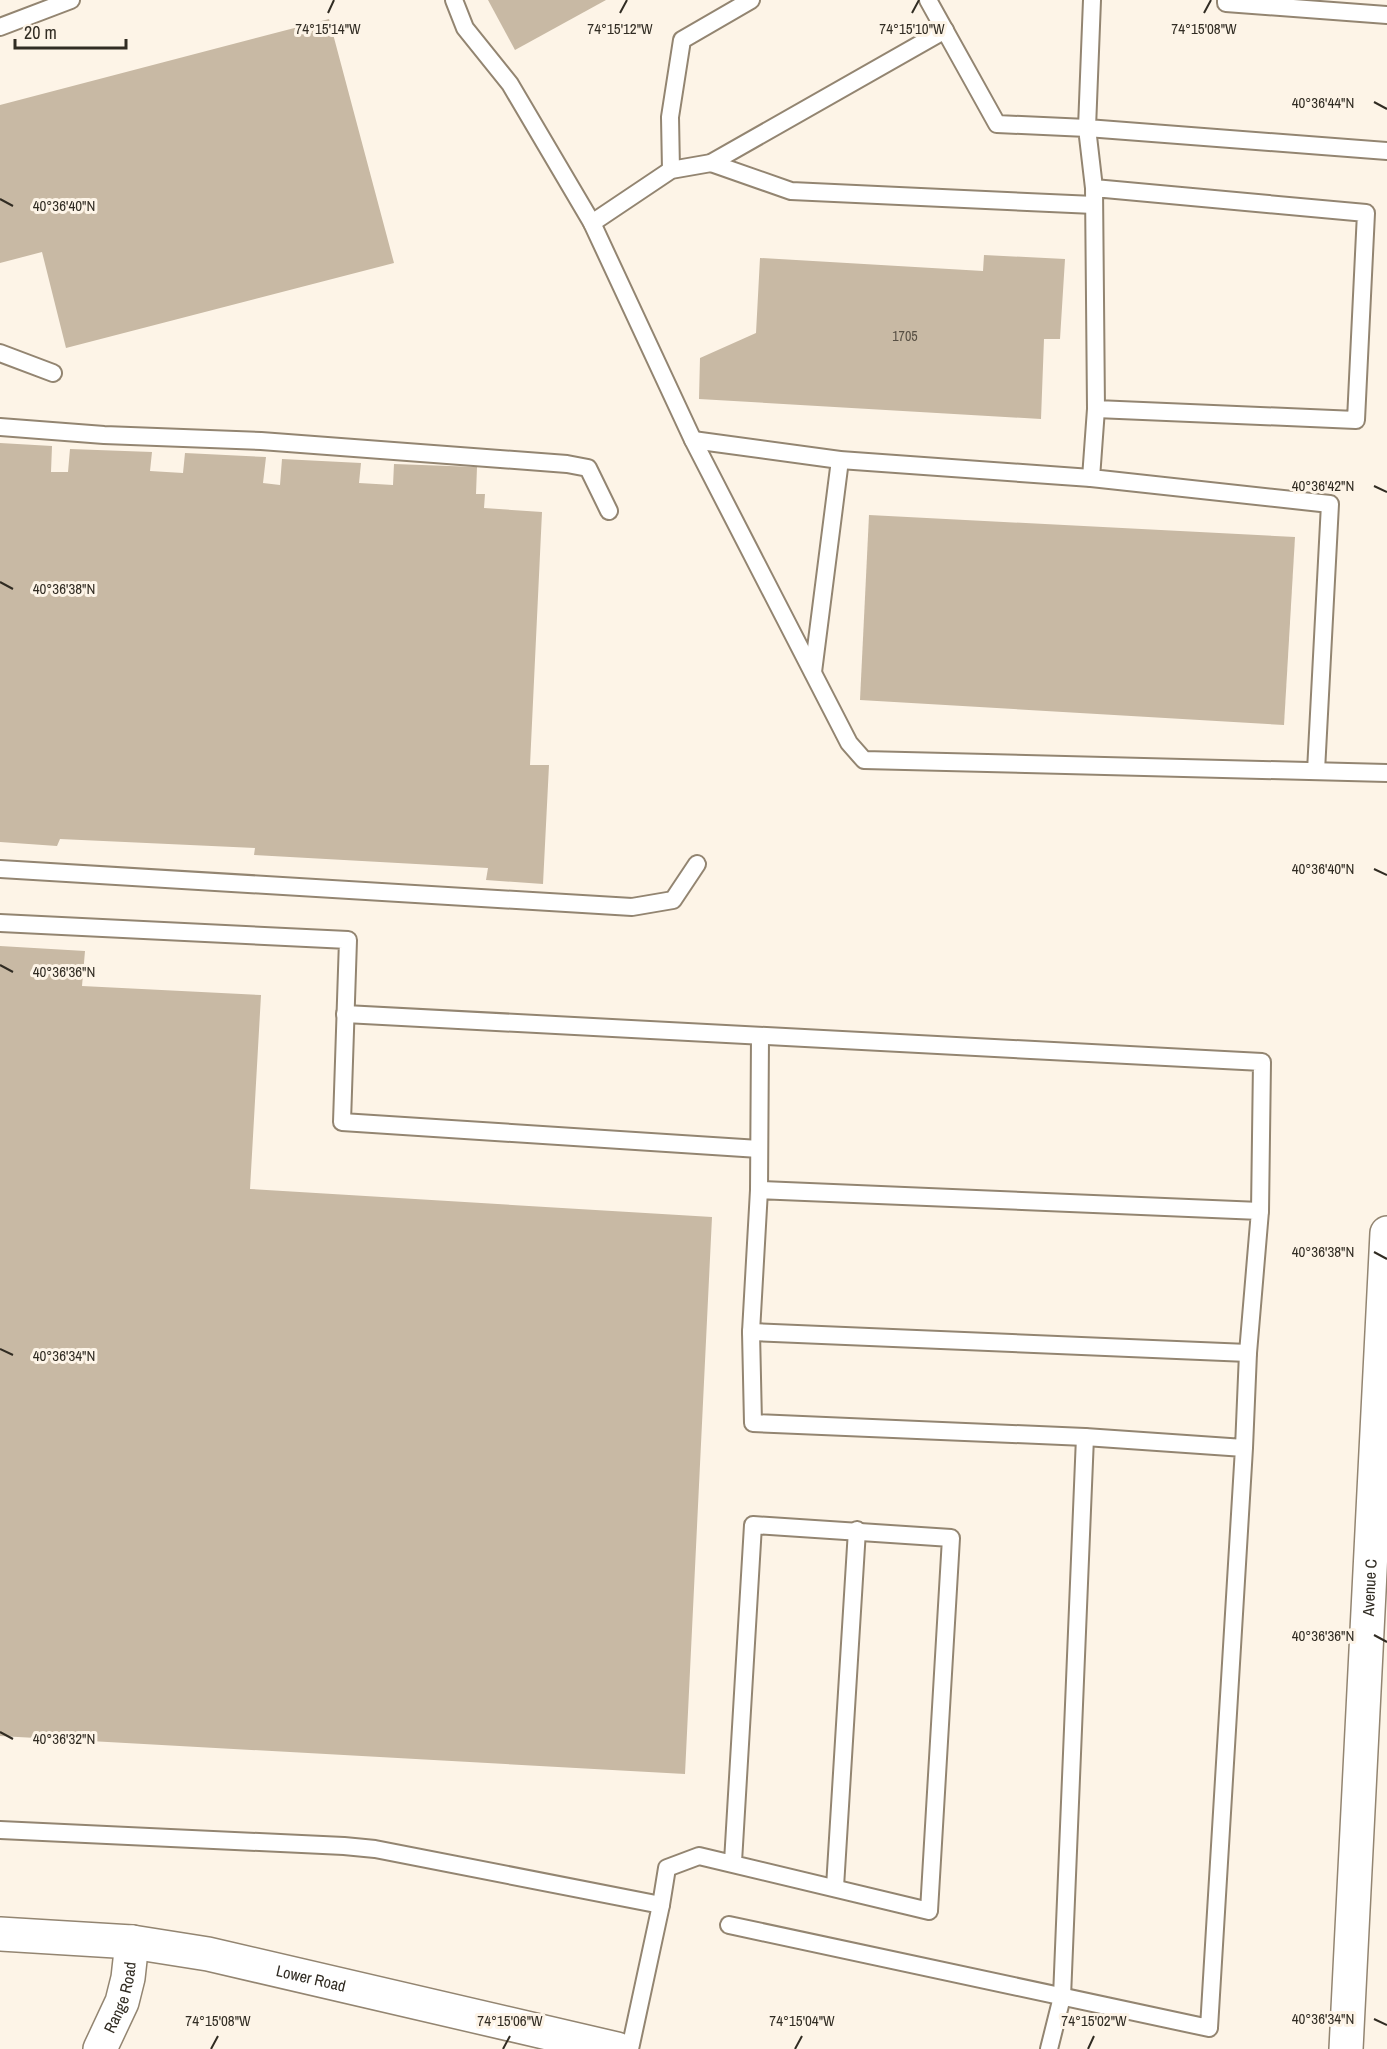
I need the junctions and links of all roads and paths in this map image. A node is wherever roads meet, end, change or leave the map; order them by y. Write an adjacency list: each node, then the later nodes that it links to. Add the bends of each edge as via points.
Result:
1 (71, 0): 9 (lane)
2 (454, 0): 17 (lane, via 465,28 510,84)
3 (751, 0): 14 (lane, via 681,40 670,117)
4 (928, 0): 10 (lane)
5 (1092, 0): 11 (lane)
6 (1226, 0): 7 (lane)
7 (1338, 5): 8 (lane)
8 (1387, 15)
9 (0, 27)
10 (945, 30): 11 (lane, via 997,124); 13 (lane)
11 (1087, 128): 12 (lane); 15 (lane)
12 (1387, 151)
13 (711, 163): 14 (lane); 16 (lane, via 791,191)
14 (671, 170): 17 (lane)
15 (1094, 188): 16 (lane); 20 (lane, via 1366,213 1356,420)
16 (1094, 205): 20 (lane)
17 (592, 223): 22 (lane)
18 (0, 353): 19 (lane)
19 (53, 373)
20 (1096, 410): 24 (lane)
21 (0, 427): 25 (lane, via 261,441 567,464 588,468)
22 (693, 440): 23 (lane); 26 (lane)
23 (840, 460): 24 (lane); 26 (lane)
24 (1091, 478): 27 (lane, via 1330,504)
25 (609, 511)
26 (813, 672): 27 (lane, via 849,743 864,760)
27 (1316, 771): 28 (lane)
28 (1387, 773)
29 (697, 864): 30 (lane, via 674,900 632,907)
30 (0, 869)
31 (0, 923): 32 (lane, via 348,940)
32 (345, 1014): 33 (lane); 34 (lane, via 342,1122)
33 (760, 1036): 34 (lane); 36 (lane, via 1262,1062)
34 (759, 1149): 35 (lane)
35 (759, 1190): 36 (lane); 38 (lane)
36 (1260, 1211): 39 (lane)
37 (1387, 1233): 55 (street, Avenue C)
38 (752, 1332): 39 (lane); 40 (lane, via 753,1423)
39 (1248, 1353): 41 (lane)
40 (1085, 1437): 41 (lane); 50 (lane)
41 (1244, 1448): 50 (lane, via 1209,2028)
42 (857, 1530): 44 (lane, via 753,1525); 45 (lane); 45 (lane, via 951,1538 929,1911)
43 (0, 1830): 46 (lane, via 344,1846)
44 (733, 1862): 45 (lane); 46 (lane, via 699,1856 668,1868)
45 (835, 1887)
46 (661, 1905): 53 (lane)
47 (729, 1925): 50 (lane)
48 (0, 1934): 49 (street, Lower Road)
49 (132, 1942): 51 (street, Range Road, via 122,2002); 52 (street, Lower Road, via 208,1954)
50 (1062, 1997): 54 (lane)
51 (100, 2049)
52 (616, 2049)
53 (630, 2049)
54 (1049, 2049)
55 (1346, 2049)

